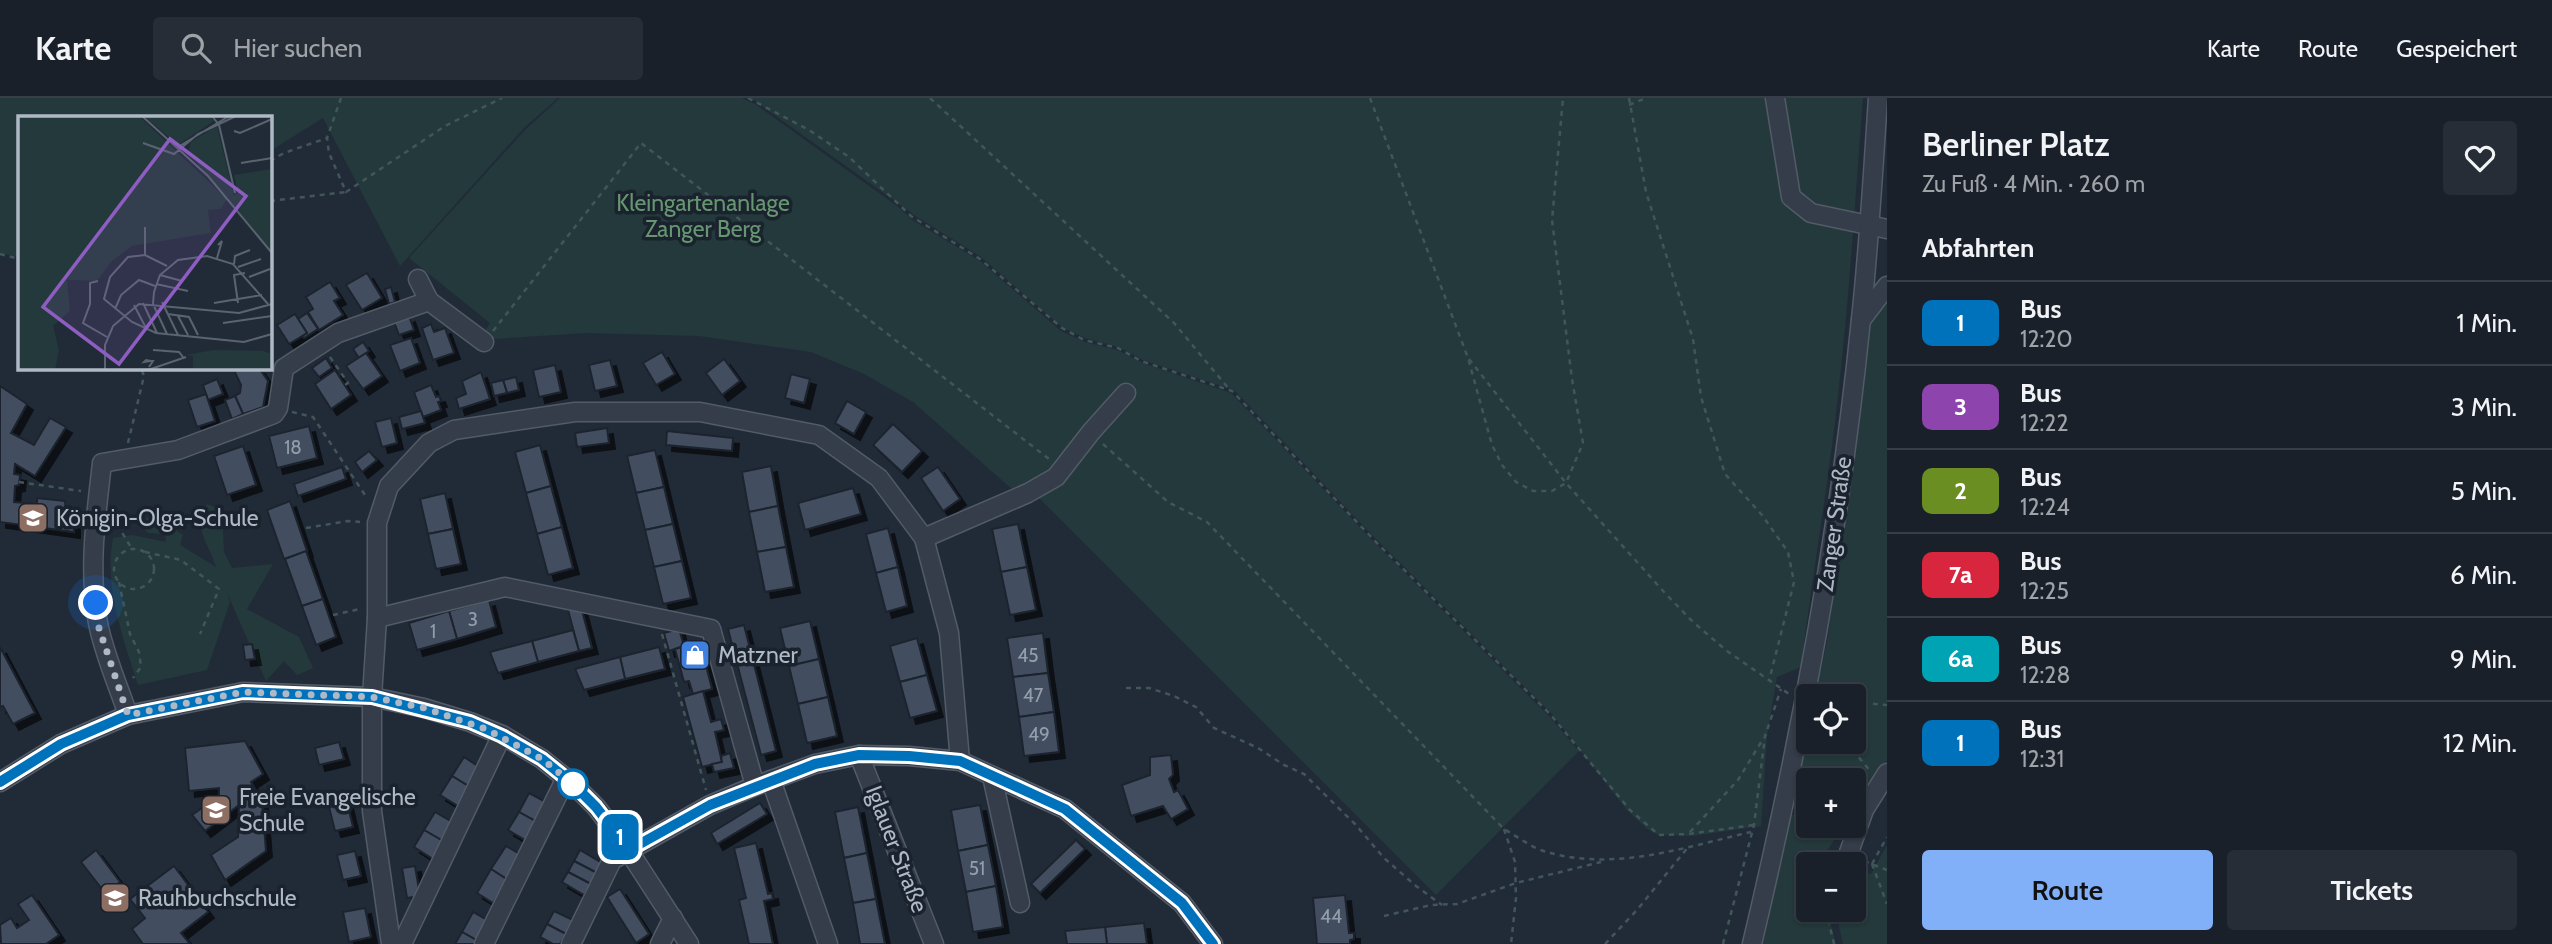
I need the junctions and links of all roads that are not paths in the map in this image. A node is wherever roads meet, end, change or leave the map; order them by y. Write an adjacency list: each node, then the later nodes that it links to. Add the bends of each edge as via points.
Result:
1 (1775, 98): 4 (street, via 1791,197 1811,213)
2 (1878, 98): 3 (street, Zanger Straße)
3 (1879, 197): 4 (street, Zanger Straße)
4 (1878, 227): 8 (street, Zanger Straße)
5 (418, 279): 7 (street)
6 (1887, 286): 8 (street)
7 (429, 301): 9 (street); 14 (street, via 338,333 284,368 274,414 178,450 102,463 93,581 98,625)
8 (1861, 320): 36 (street, Zanger Straße, via 1829,567 1784,810)
9 (484, 342)
10 (1126, 393): 11 (street, via 1056,477)
11 (924, 538): 12 (street, via 879,478 819,435 701,412 575,412 454,430 429,443 389,486 378,519); 17 (street, via 949,633)
12 (377, 612): 13 (street); 22 (street, via 505,587 712,629)
13 (372, 697): 14 (street, via 243,692); 15 (street, via 470,722); 27 (street, via 372,811)
14 (128, 715): 21 (street, via 61,744)
15 (502, 736): 19 (street); 28 (street)
16 (859, 755): 17 (street, Iglauer Straße); 22 (street, Iglauer Straße, via 815,764); 34 (street, Iglauer Straße)
17 (960, 761): 18 (street, Iglauer Straße)
18 (992, 776): 25 (street); 35 (street, Iglauer Straße, via 1065,809 1182,903)
19 (566, 778): 23 (street); 29 (street)
20 (1883, 778): 24 (street, via 1864,810)
21 (0, 782)
22 (763, 783): 23 (street, Iglauer Straße, via 710,805); 33 (street)
23 (629, 850): 26 (street); 30 (street, Iglauer Straße, via 612,860)
24 (1849, 852)
25 (1020, 903)
26 (673, 918): 31 (street); 32 (street)
27 (391, 944)
28 (402, 944)
29 (484, 944)
30 (571, 944)
31 (660, 944)
32 (689, 944)
33 (828, 944)
34 (934, 944)
35 (1213, 944)
36 (1752, 944)

